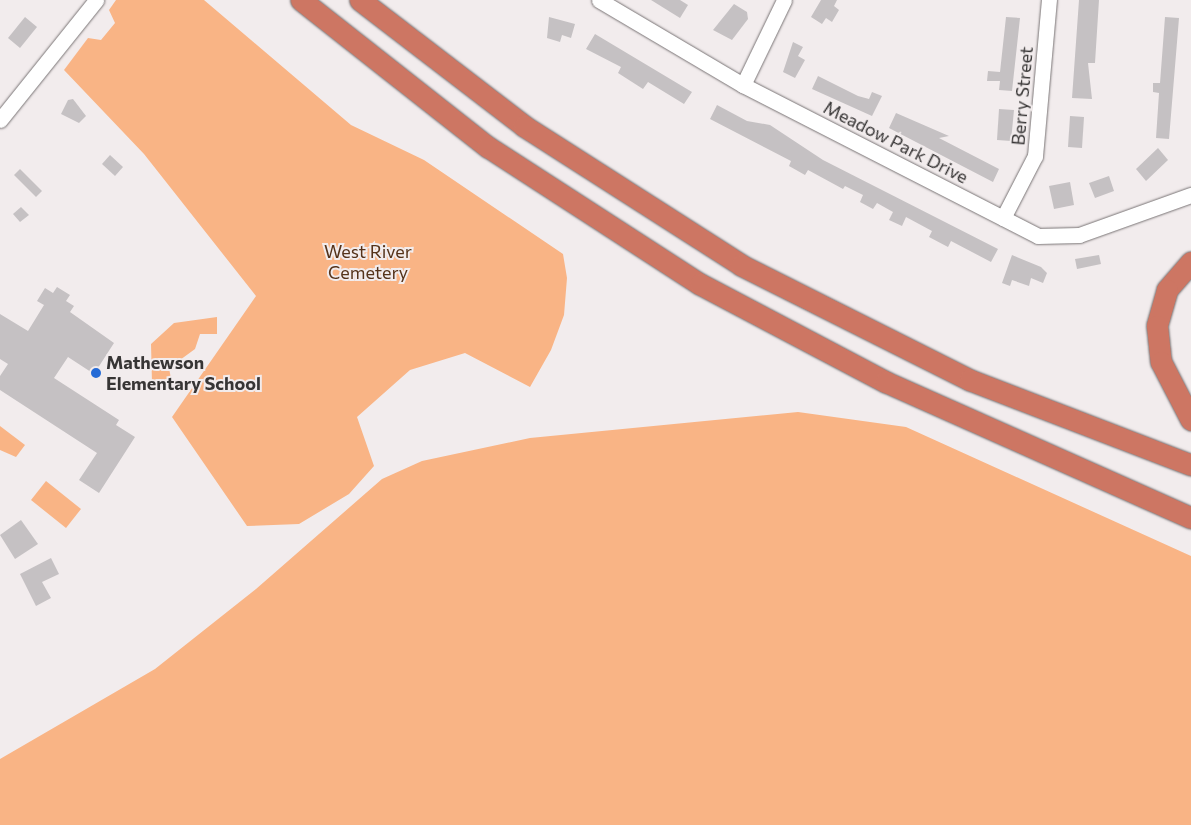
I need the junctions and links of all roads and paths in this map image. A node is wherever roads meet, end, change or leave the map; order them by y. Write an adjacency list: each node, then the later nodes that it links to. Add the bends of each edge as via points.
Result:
1 (96, 0): 8 (street)
2 (301, 0): 13 (highway, via 488,147 664,263 848,364)
3 (360, 0): 14 (highway, via 531,131 741,265 970,380)
4 (599, 0): 7 (street, Meadow Park Drive)
5 (784, 0): 7 (street)
6 (1048, 0): 10 (street, Berry Street, via 1036,156)
7 (743, 85): 10 (street, Meadow Park Drive)
8 (0, 120)
9 (1191, 195): 10 (street, Meadow Park Drive, via 1059,238 1038,236)
10 (1003, 218)
11 (1191, 262): 12 (highway, via 1167,290 1157,326 1164,369)
12 (1191, 420)
13 (1039, 450): 15 (highway); 16 (highway)
14 (1191, 465)
15 (1191, 505)
16 (1191, 518)

